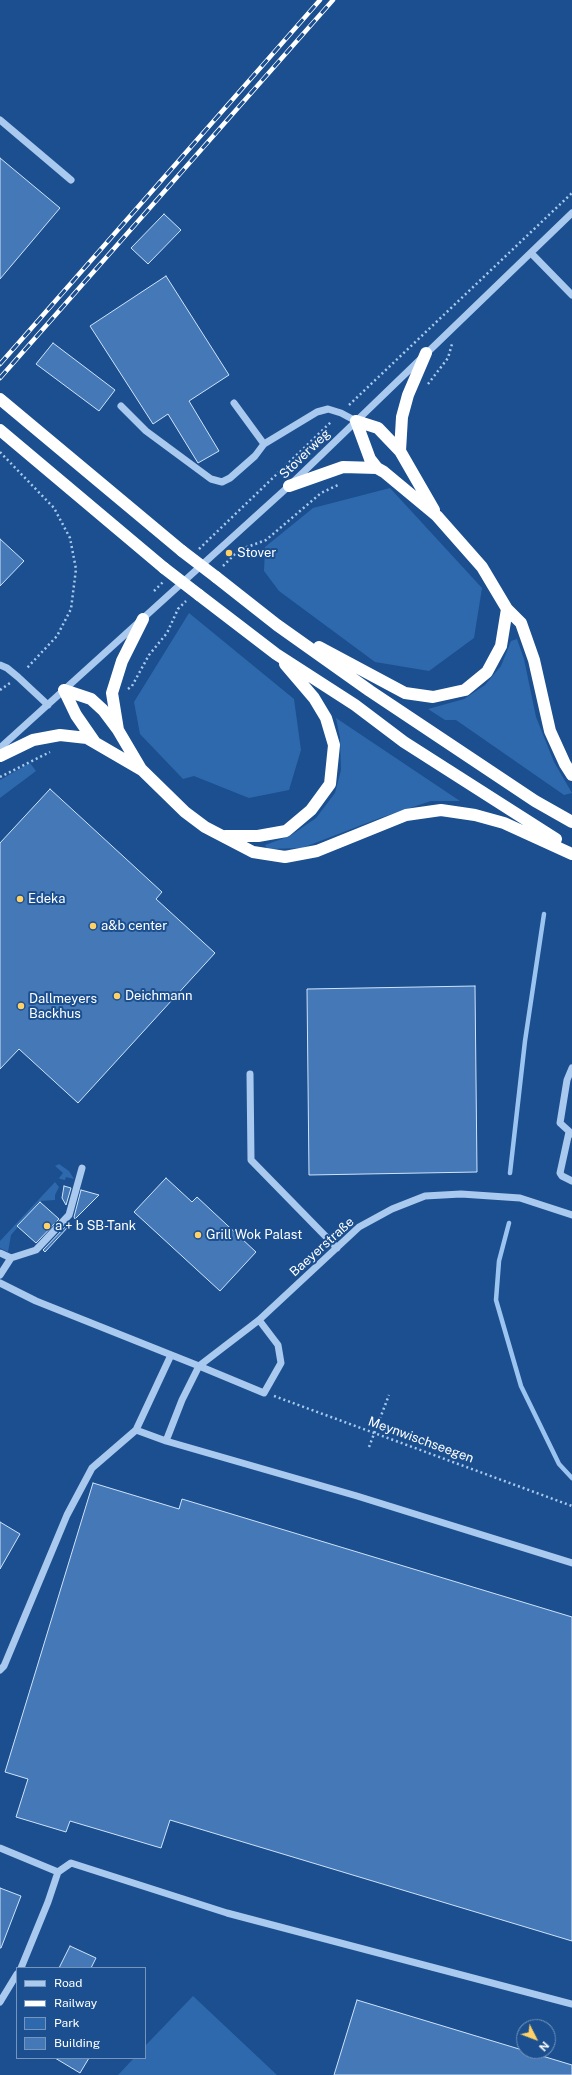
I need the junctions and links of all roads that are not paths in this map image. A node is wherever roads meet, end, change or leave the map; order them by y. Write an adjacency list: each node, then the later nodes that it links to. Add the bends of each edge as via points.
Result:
1 (0, 120): 2 (street)
2 (71, 180)
3 (572, 213): 4 (street, Stoverweg)
4 (530, 253): 5 (street); 6 (street, Stoverweg)
5 (572, 295)
6 (426, 353): 10 (street, Stoverweg); 13 (highway, via 408,395 402,418)
7 (0, 399): 19 (highway, bridge, via 182,551 217,574)
8 (234, 403): 12 (street)
9 (121, 406): 12 (street, via 146,431 211,479 222,482 255,456)
10 (356, 421): 12 (street, via 341,412 328,409 317,412); 13 (highway, via 378,428); 14 (highway, via 370,459); 15 (street, Stoverweg)
11 (1, 431): 20 (highway, bridge, via 194,596)
12 (264, 444)
13 (400, 451): 16 (highway)
14 (377, 468): 15 (highway, via 343,467); 16 (highway)
15 (289, 486): 18 (street, Stoverweg)
16 (437, 516): 17 (highway, via 482,567)
17 (507, 609): 19 (highway, via 501,646 487,672 465,690 433,697 405,693); 29 (highway, via 521,623 534,660 550,731)
18 (143, 619): 22 (street, Stoverweg); 24 (highway, via 122,661 112,693)
19 (278, 625): 30 (highway, via 383,700 535,801)
20 (276, 654): 31 (highway, via 314,698 326,718 334,745 330,784 311,810 286,831 258,836); 32 (highway, via 411,747)
21 (0, 665): 23 (street, via 18,677)
22 (64, 690): 23 (street, Stoverweg); 24 (highway, via 91,699); 25 (highway, via 76,715)
23 (48, 705): 26 (street, Stoverweg)
24 (118, 730): 28 (highway)
25 (94, 741): 27 (highway, via 60,735 33,740); 28 (highway)
26 (0, 748)
27 (0, 756)
28 (142, 770): 31 (highway, via 185,812)
29 (572, 776)
30 (572, 822)
31 (221, 836): 33 (highway, via 253,852 285,857 318,851 406,815 441,810 504,823)
32 (572, 849)
33 (572, 854)
34 (572, 1068): 36 (street, via 567,1080 560,1123)
35 (250, 1074): 40 (street, via 251,1160)
36 (570, 1133): 38 (street, via 560,1173)
37 (82, 1168): 42 (street, via 69,1215 36,1250)
38 (572, 1181)
39 (572, 1215): 40 (street, Baeyerstraße, via 520,1198 461,1194 425,1196 392,1209 359,1227)
40 (337, 1248): 45 (street, Baeyerstraße)
41 (0, 1253): 42 (street)
42 (12, 1258): 43 (street)
43 (0, 1275)
44 (0, 1283): 46 (street, via 36,1301)
45 (259, 1320): 47 (street, Baeyerstraße); 47 (street, via 278,1345 281,1363 264,1392)
46 (171, 1355): 47 (street); 48 (street)
47 (199, 1366): 49 (street)
48 (136, 1430): 49 (street); 51 (street, via 92,1468 67,1515 4,1666)
49 (166, 1441): 50 (street, via 357,1496)
50 (572, 1563)
51 (0, 1670)
52 (0, 1848): 53 (street)
53 (58, 1872): 54 (street); 57 (street, via 71,1862 227,1913)
54 (20, 1967)
55 (16, 1976): 56 (street)
56 (0, 2002)
57 (572, 2004)

